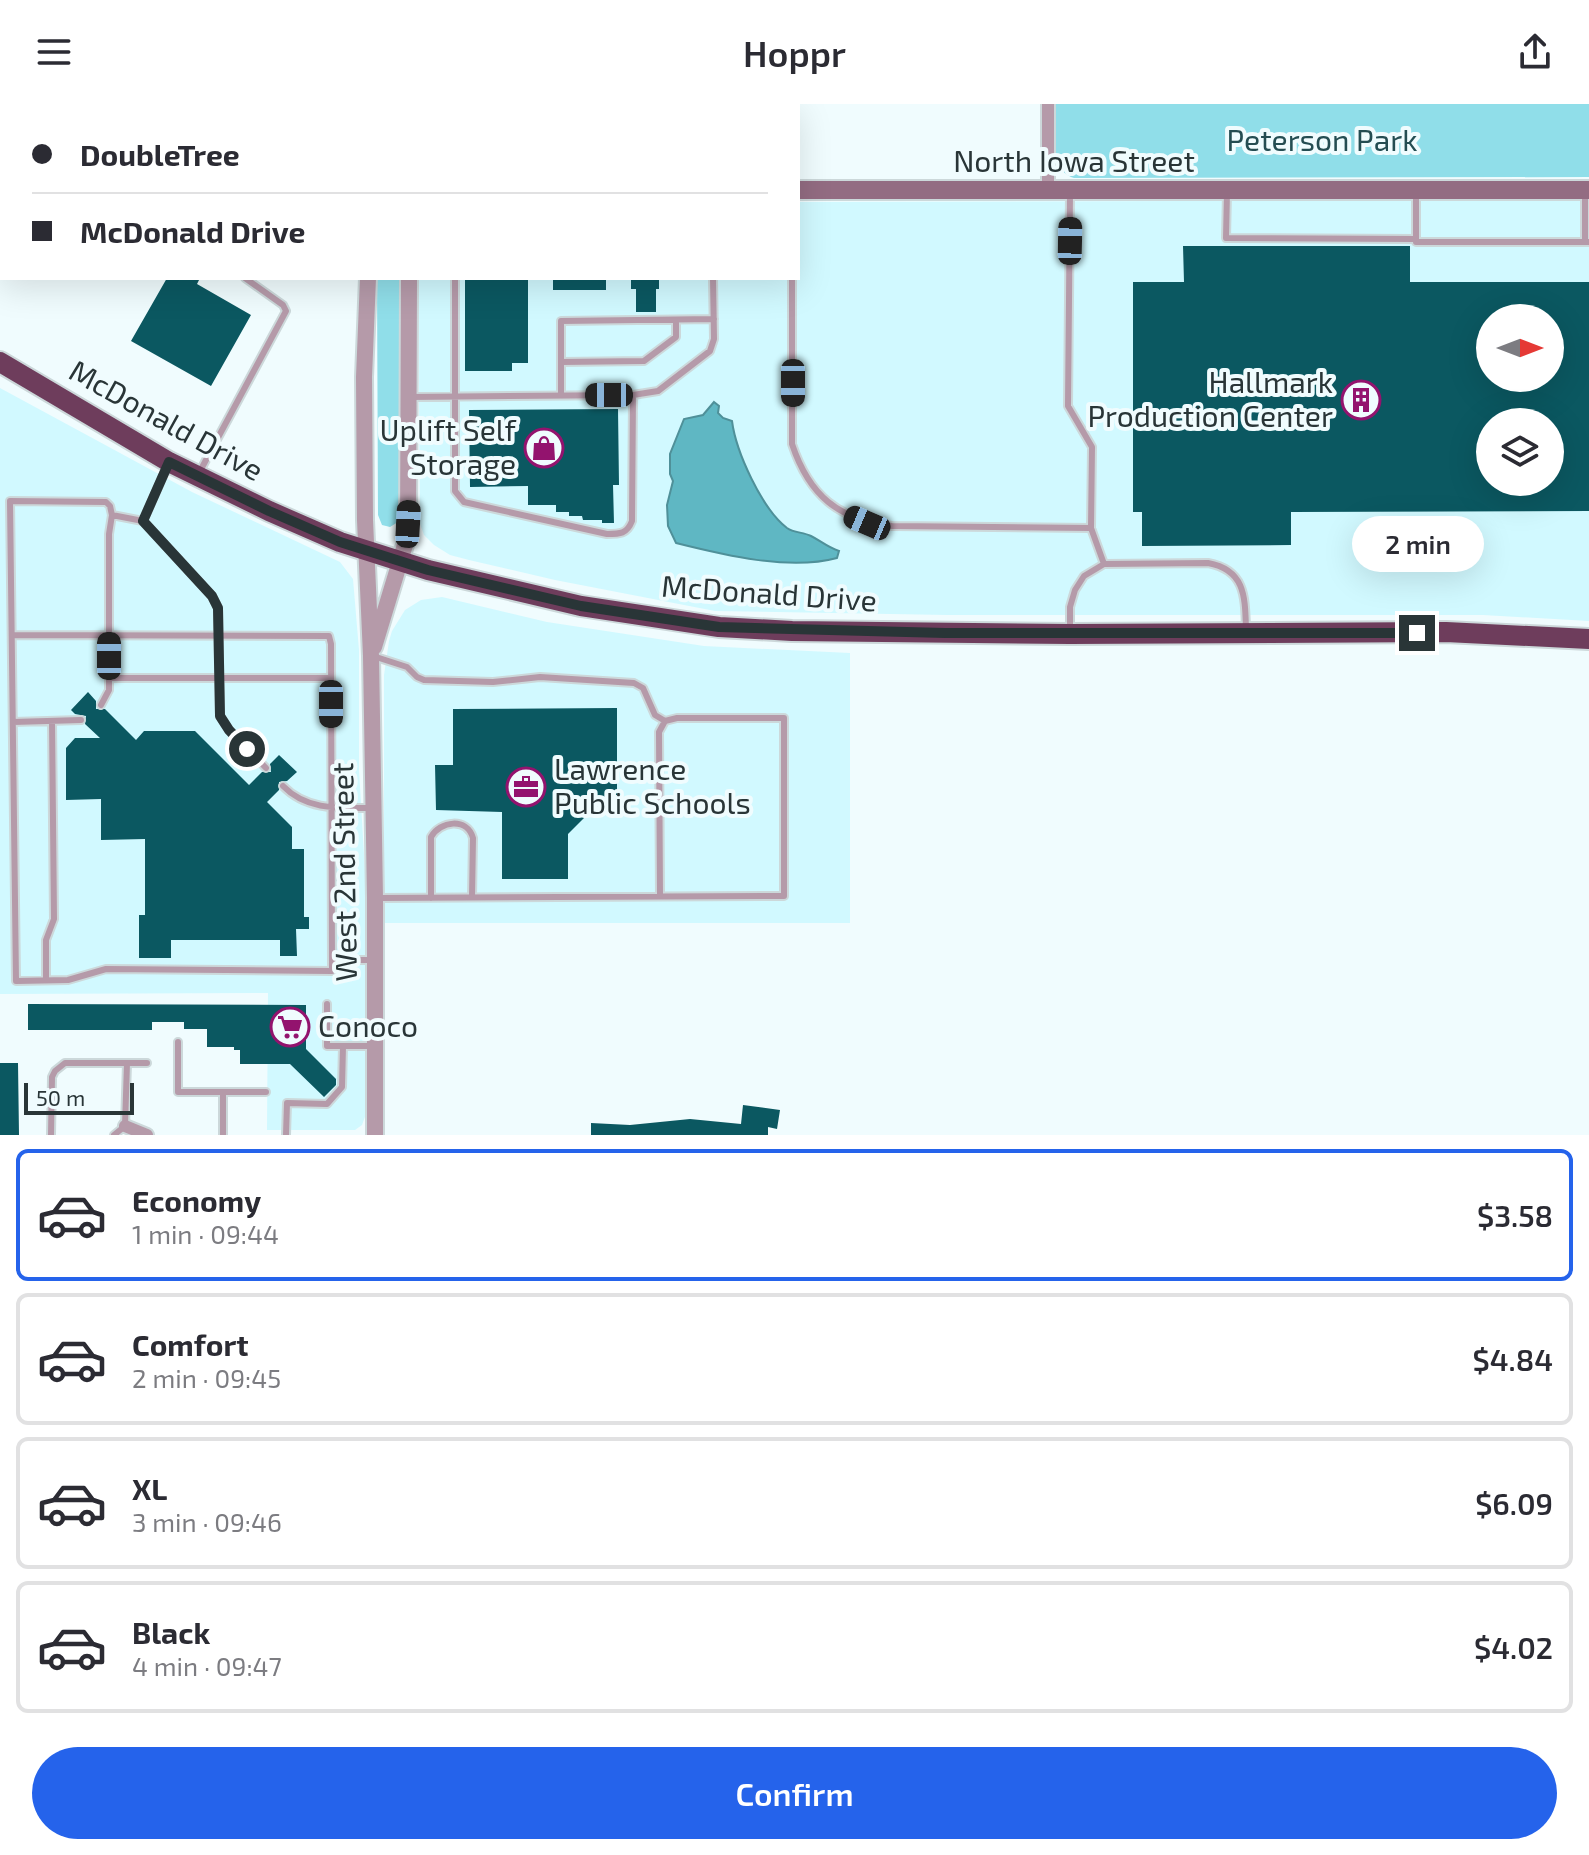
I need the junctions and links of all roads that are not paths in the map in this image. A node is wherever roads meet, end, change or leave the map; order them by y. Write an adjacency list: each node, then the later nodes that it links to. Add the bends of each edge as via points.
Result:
1 (1048, 104): 3 (street)
2 (800, 190): 3 (main road, North Iowa Street)
3 (1048, 190): 4 (main road, North Iowa Street)
4 (1071, 190): 7 (main road, North Iowa Street); 28 (lane, via 1068,406 1092,447)
5 (1416, 190): 6 (main road, North Iowa Street); 7 (main road, North Iowa Street); 8 (lane)
6 (1587, 190): 9 (lane)
7 (1227, 191): 8 (lane, via 1226,238)
8 (1416, 239): 9 (lane)
9 (1587, 242)
10 (248, 280): 25 (lane, via 286,311)
11 (368, 280): 29 (street, West 2nd Street)
12 (409, 280): 23 (street, West 2nd Street)
13 (455, 280): 22 (lane)
14 (713, 280): 16 (lane)
15 (792, 280): 28 (lane, via 792,444 800,468 827,503 867,523 892,526)
16 (714, 319): 17 (lane); 21 (lane, via 706,355 658,391)
17 (676, 320): 19 (lane, via 676,337 644,361); 19 (lane, via 561,321)
18 (0, 362): 24 (highway, McDonald Drive)
19 (561, 362): 20 (lane)
20 (561, 395): 21 (lane); 22 (lane)
21 (633, 395): 22 (lane, via 632,521 629,529 616,534 459,498)
22 (455, 396): 23 (lane)
23 (409, 397): 30 (street, West 2nd Street, via 409,515)
24 (169, 462): 25 (highway, McDonald Drive); 27 (lane)
25 (198, 476): 29 (highway, McDonald Drive)
26 (112, 515): 27 (lane); 32 (lane); 36 (lane, via 106,502 10,501)
27 (143, 521): 33 (lane, via 212,596)
28 (1091, 528): 31 (lane)
29 (366, 550): 30 (highway, McDonald Drive); 38 (street, West 2nd Street)
30 (401, 561): 34 (highway, McDonald Drive, via 581,606 719,627); 38 (street, West 2nd Street)
31 (1104, 564): 34 (lane, via 1084,576 1075,590); 35 (lane, via 1223,566 1242,586)
32 (109, 634): 33 (lane); 36 (lane); 39 (lane)
33 (220, 634): 40 (lane); 41 (lane, via 329,636)
34 (1070, 634): 35 (highway, McDonald Drive)
35 (1246, 634): 37 (highway, McDonald Drive, via 1446,632)
36 (12, 635): 46 (lane)
37 (1589, 639)
38 (371, 656): 45 (lane, via 407,667 417,677 634,683); 50 (street, West 2nd Street)
39 (109, 678): 40 (lane); 42 (lane)
40 (220, 678): 41 (lane); 47 (lane, via 220,716)
41 (331, 678): 49 (lane)
42 (101, 705)
43 (81, 720): 44 (lane)
44 (52, 721): 46 (lane); 57 (lane, via 54,919 46,940)
45 (665, 721): 51 (lane, via 659,732); 51 (lane, via 784,718 784,896)
46 (13, 722): 57 (lane, via 16,981)
47 (266, 768)
48 (283, 786): 49 (lane, via 307,803)
49 (331, 808): 50 (lane); 55 (lane)
50 (372, 808): 53 (street, West 2nd Street)
51 (660, 896): 52 (lane)
52 (472, 897): 54 (lane); 54 (lane, via 473,838 463,824 445,824 431,837)
53 (375, 898): 54 (lane); 56 (street, West 2nd Street)
54 (431, 898)
55 (332, 960): 56 (lane); 57 (lane, via 332,971 106,969)
56 (375, 960): 61 (street, West 2nd Street)
57 (46, 980)
58 (327, 1004): 60 (lane, via 327,1046)
59 (178, 1042): 64 (lane, via 178,1092)
60 (343, 1046): 61 (lane); 71 (lane, via 342,1087 327,1104 287,1103)
61 (375, 1046): 72 (street, West 2nd Street)
62 (127, 1063): 63 (lane); 66 (lane); 67 (lane, via 65,1063 55,1071)
63 (147, 1063)
64 (223, 1092): 65 (lane); 70 (lane)
65 (266, 1092)
66 (125, 1126): 68 (lane); 69 (street)
67 (51, 1135)
68 (114, 1135)
69 (147, 1135)
70 (223, 1135)
71 (286, 1135)
72 (375, 1135)

